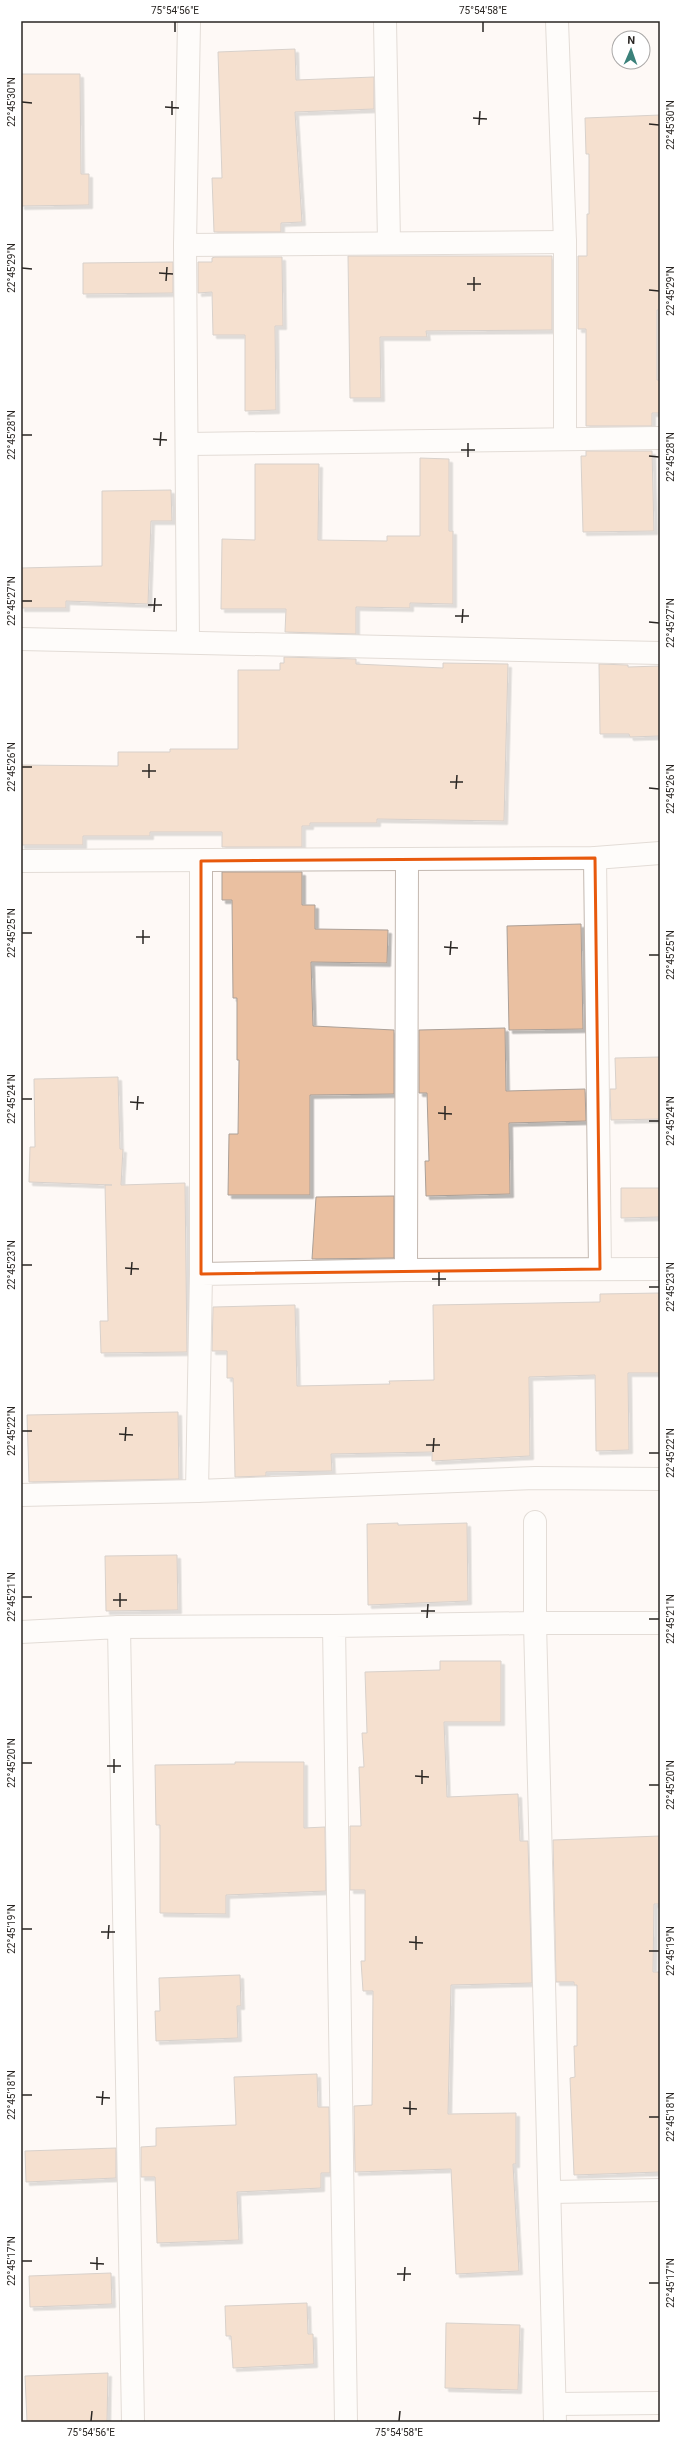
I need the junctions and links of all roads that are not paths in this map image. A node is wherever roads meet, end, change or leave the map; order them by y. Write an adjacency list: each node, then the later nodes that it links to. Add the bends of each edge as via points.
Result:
1 (189, 21): 6 (street)
2 (385, 21): 5 (street)
3 (557, 21): 4 (street)
4 (564, 242): 5 (street); 8 (street)
5 (389, 243): 6 (street)
6 (185, 245): 9 (street)
7 (660, 438): 8 (street)
8 (565, 439): 9 (street)
9 (187, 444): 11 (street)
10 (21, 639): 11 (street)
11 (188, 642): 12 (street)
12 (660, 653)
13 (660, 853): 14 (street)
14 (595, 858): 15 (street); 18 (street)
15 (407, 860): 17 (street); 20 (street)
16 (21, 861): 17 (street)
17 (201, 861): 21 (street)
18 (600, 1269): 19 (street); 20 (street)
19 (660, 1269)
20 (406, 1270): 21 (street)
21 (201, 1274): 23 (street)
22 (660, 1479): 23 (street, via 535,1478)
23 (197, 1491): 24 (street)
24 (21, 1495)
25 (535, 1522): 26 (street)
26 (535, 1623): 27 (street); 28 (street); 32 (street)
27 (660, 1623)
28 (334, 1626): 29 (street); 36 (street)
29 (119, 1627): 30 (street); 35 (street)
30 (21, 1632)
31 (660, 2190): 32 (street)
32 (551, 2192): 34 (street)
33 (660, 2403): 34 (street)
34 (555, 2413)
35 (133, 2422)
36 (346, 2422)

